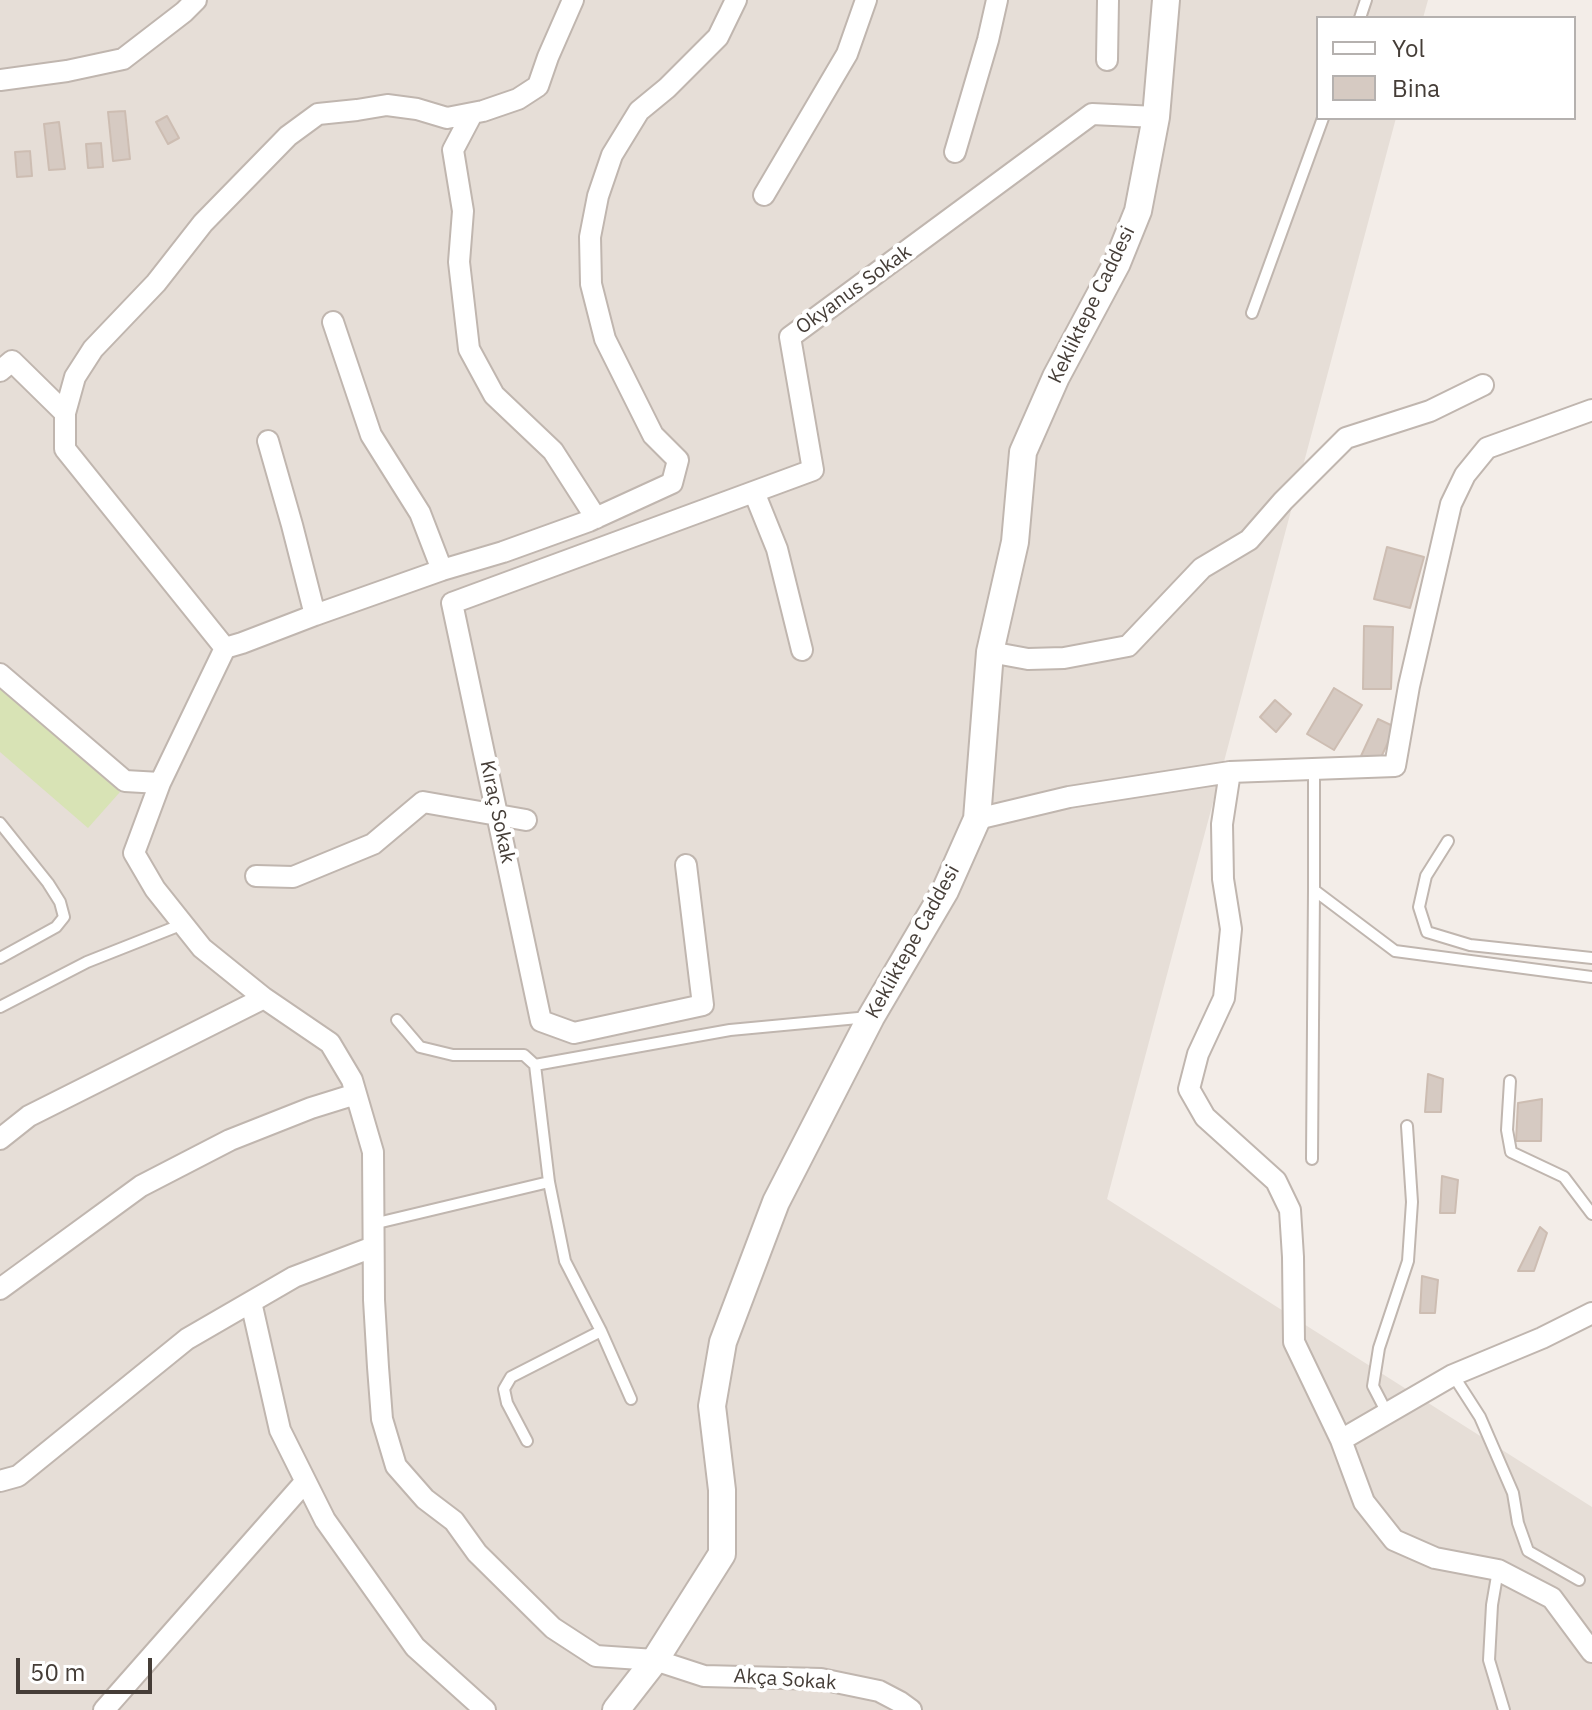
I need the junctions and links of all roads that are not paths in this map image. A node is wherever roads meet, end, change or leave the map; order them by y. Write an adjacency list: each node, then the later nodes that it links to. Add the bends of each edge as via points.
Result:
1 (196, 0): 9 (street, via 123,59)
2 (573, 0): 10 (street, via 538,86 518,99)
3 (736, 0): 23 (street, via 718,37 639,111 612,155 598,196 590,237 591,284 605,339 653,435 678,460 672,483)
4 (866, 0): 14 (street, via 847,54)
5 (997, 0): 13 (street)
6 (1108, 0): 8 (street)
7 (1166, 0): 11 (street, Kekliktepe Caddesi)
8 (1107, 60)
9 (0, 80)
10 (472, 114): 20 (street, via 447,118 387,105 318,114 288,136 93,349 75,377); 23 (street, via 453,150 463,211 459,262 469,349 494,395 553,451)
11 (1156, 117): 22 (street, Okyanus Sokak, via 1092,114 790,337 813,470); 29 (street, Kekliktepe Caddesi, via 1138,211 1023,452 1015,542)
12 (1322, 120): 15 (lane)
13 (955, 152)
14 (764, 195)
15 (1252, 313)
16 (333, 322): 24 (street, via 371,435 420,513)
17 (0, 371): 20 (street, via 12,361)
18 (1483, 385): 29 (street, via 1430,411 1346,438 1249,540 1202,568 1128,646 1064,658)
19 (1592, 410): 31 (street, via 1487,448 1465,475 1451,504 1395,766)
20 (65, 413): 27 (street, via 65,449)
21 (268, 441): 26 (street)
22 (754, 492): 25 (street, Okyanus Sokak); 28 (street, via 777,549)
23 (596, 518): 24 (street)
24 (442, 570): 26 (street)
25 (452, 603): 34 (street, Kıraç Sokak)
26 (315, 615): 27 (street)
27 (225, 648): 33 (street)
28 (802, 650)
29 (990, 652): 35 (street, Kekliktepe Caddesi)
30 (0, 674): 33 (street, via 125,781)
31 (1314, 769): 32 (street); 41 (lane)
32 (1230, 772): 35 (street, via 1069,797); 67 (street, via 1222,824 1231,929 1224,998 1198,1054 1189,1089 1205,1117 1276,1181 1290,1210 1294,1342)
33 (160, 783): 42 (street, Akça Sokak, via 134,853)
34 (497, 813): 36 (street); 39 (street, Kıraç Sokak, via 541,1021 574,1033 703,1005); 40 (street, via 423,802 373,844 293,877)
35 (977, 819): 48 (street, Kekliktepe Caddesi, via 945,891)
36 (526, 820)
37 (0, 823): 43 (lane, via 48,883 64,917 56,927)
38 (1448, 841): 44 (lane, via 1426,876 1419,907 1427,932 1470,945)
39 (686, 865)
40 (256, 876)
41 (1314, 890): 45 (lane, via 1395,951); 55 (lane)
42 (183, 924): 46 (street, Akça Sokak, via 202,948); 47 (lane, via 87,962)
43 (0, 958)
44 (1592, 958)
45 (1592, 977)
46 (264, 998): 52 (street, Akça Sokak, via 330,1043); 54 (street, via 29,1116)
47 (0, 1007)
48 (871, 1017): 50 (lane, via 730,1030); 74 (street, Kekliktepe Caddesi, via 776,1202 723,1342 712,1406 722,1490 722,1554)
49 (397, 1020): 50 (lane, via 420,1047 453,1055 524,1055)
50 (535, 1065): 56 (lane)
51 (1510, 1081): 57 (lane, via 1511,1152 1564,1177)
52 (356, 1094): 58 (street, Akça Sokak, via 373,1152); 60 (street, via 230,1140 141,1186)
53 (1407, 1126): 66 (lane, via 1412,1202 1408,1261 1379,1348 1373,1386)
54 (0, 1139)
55 (1312, 1159)
56 (549, 1182): 58 (lane); 63 (lane, via 565,1261)
57 (1592, 1214)
58 (373, 1224): 59 (street, Akça Sokak)
59 (373, 1247): 61 (street, via 294,1277); 74 (street, Akça Sokak, via 382,1419 396,1466 553,1628 596,1656)
60 (0, 1289)
61 (251, 1302): 69 (street, via 187,1339 18,1476); 70 (street, via 280,1430)
62 (1592, 1313): 64 (street)
63 (601, 1331): 65 (lane); 68 (lane, via 511,1377 504,1389 507,1403)
64 (1453, 1375): 66 (street); 72 (lane, via 1480,1417 1513,1493 1528,1551)
65 (631, 1399)
66 (1387, 1413): 67 (street)
67 (1341, 1440): 71 (street, via 1364,1502 1394,1540 1435,1558)
68 (527, 1441)
69 (0, 1481)
70 (305, 1482): 75 (street); 76 (street, via 325,1520 415,1647)
71 (1498, 1570): 73 (street, via 1552,1598); 79 (lane, via 1489,1660)
72 (1579, 1580)
73 (1592, 1652)
74 (655, 1660): 77 (street, Kekliktepe Caddesi); 78 (street, Akça Sokak, via 704,1676 821,1679 879,1691)
75 (104, 1710)
76 (485, 1710)
77 (616, 1710)
78 (911, 1710)
79 (1504, 1710)

